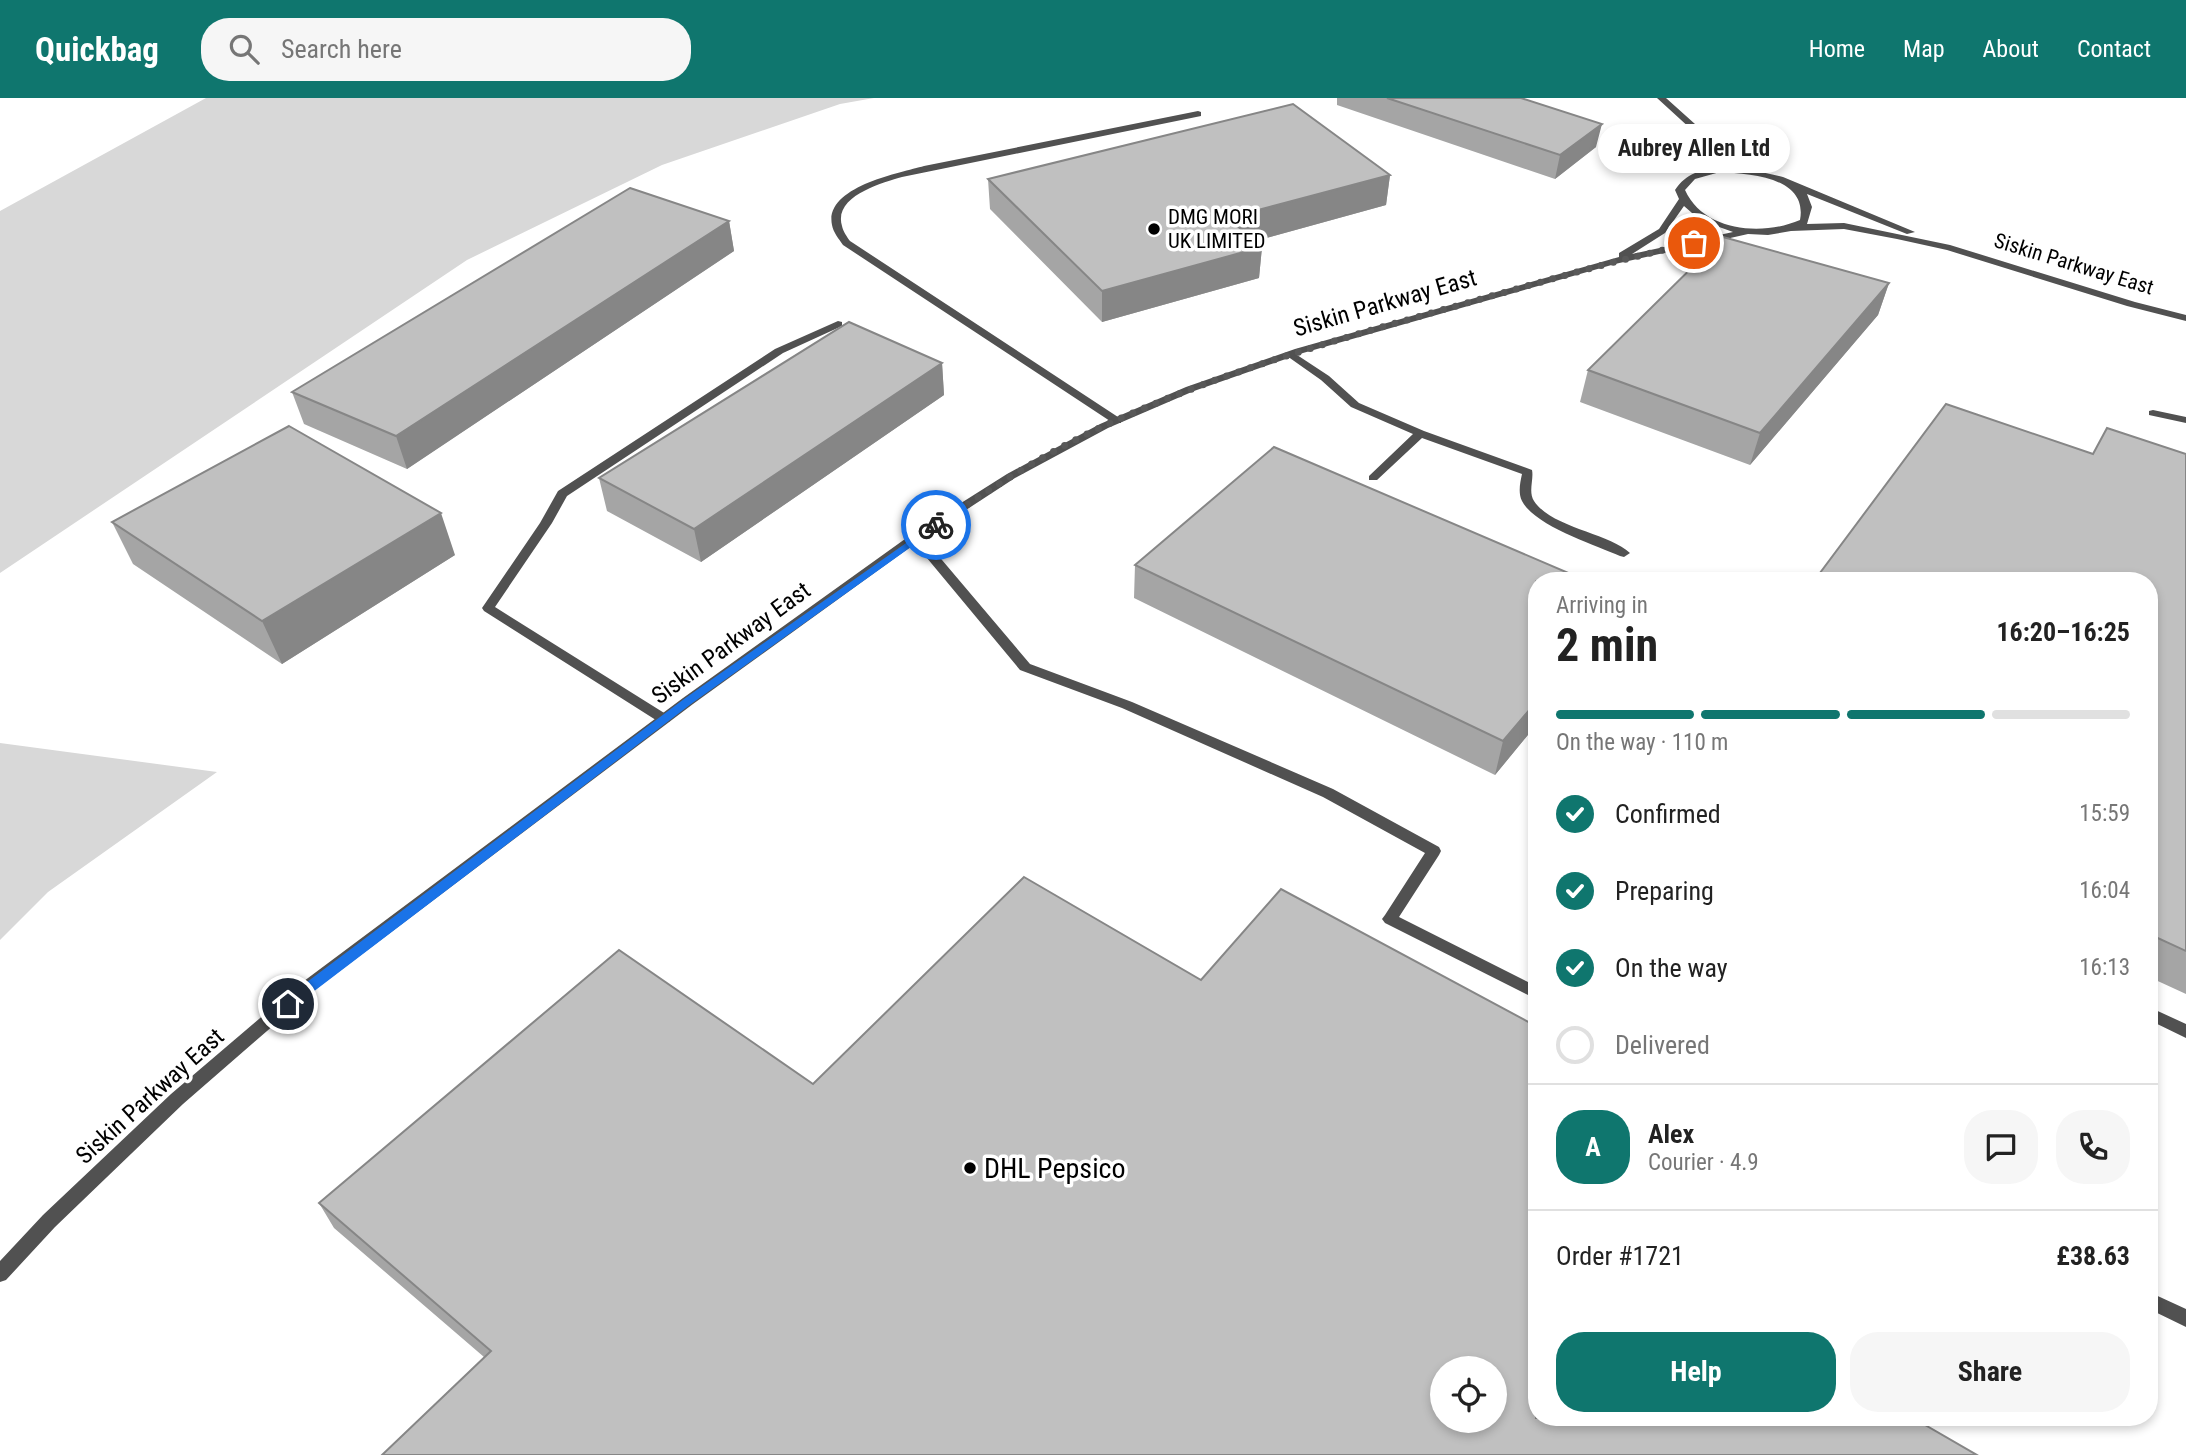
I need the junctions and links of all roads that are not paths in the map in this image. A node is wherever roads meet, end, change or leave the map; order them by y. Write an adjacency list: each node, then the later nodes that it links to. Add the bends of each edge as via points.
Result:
1 (1661, 98): 3 (street)
2 (1198, 114): 15 (street, via 914,171 857,191 840,207 836,224 846,243)
3 (1741, 170): 4 (street, Siskin Parkway East); 5 (street, Siskin Parkway East, via 1701,172 1685,181 1680,190)
4 (1783, 181): 6 (street, via 1799,191 1810,211 1805,222); 8 (street, Siskin Parkway East)
5 (1683, 201): 7 (street, via 1705,218); 9 (street, Siskin Parkway East, via 1662,230)
6 (1792, 228): 7 (street, Siskin Parkway East); 8 (street, Siskin Parkway East, via 1844,226)
7 (1749, 231): 9 (street, Siskin Parkway East)
8 (1950, 248): 10 (street, Siskin Parkway East)
9 (1613, 261): 12 (street, Siskin Parkway East)
10 (2186, 318)
11 (838, 324): 20 (street, via 779,351 562,494 488,608)
12 (1291, 354): 15 (street, Siskin Parkway East); 16 (street, via 1355,405)
13 (2153, 413): 14 (street)
14 (2186, 420)
15 (1117, 421): 18 (street, Siskin Parkway East, via 1011,475)
16 (1420, 433): 17 (street); 19 (street, via 1528,472 1525,489 1529,503 1541,514)
17 (1373, 478)
18 (916, 537): 20 (street, Siskin Parkway East); 21 (street, via 1026,667 1127,705 1328,793 1434,851 1390,919)
19 (1625, 552)
20 (664, 719): 24 (street, Siskin Parkway East, via 306,988 177,1099)
21 (1528, 989)
22 (2158, 1017): 23 (street)
23 (2186, 1031)
24 (0, 1274)
25 (2158, 1304): 26 (street)
26 (2186, 1318)

